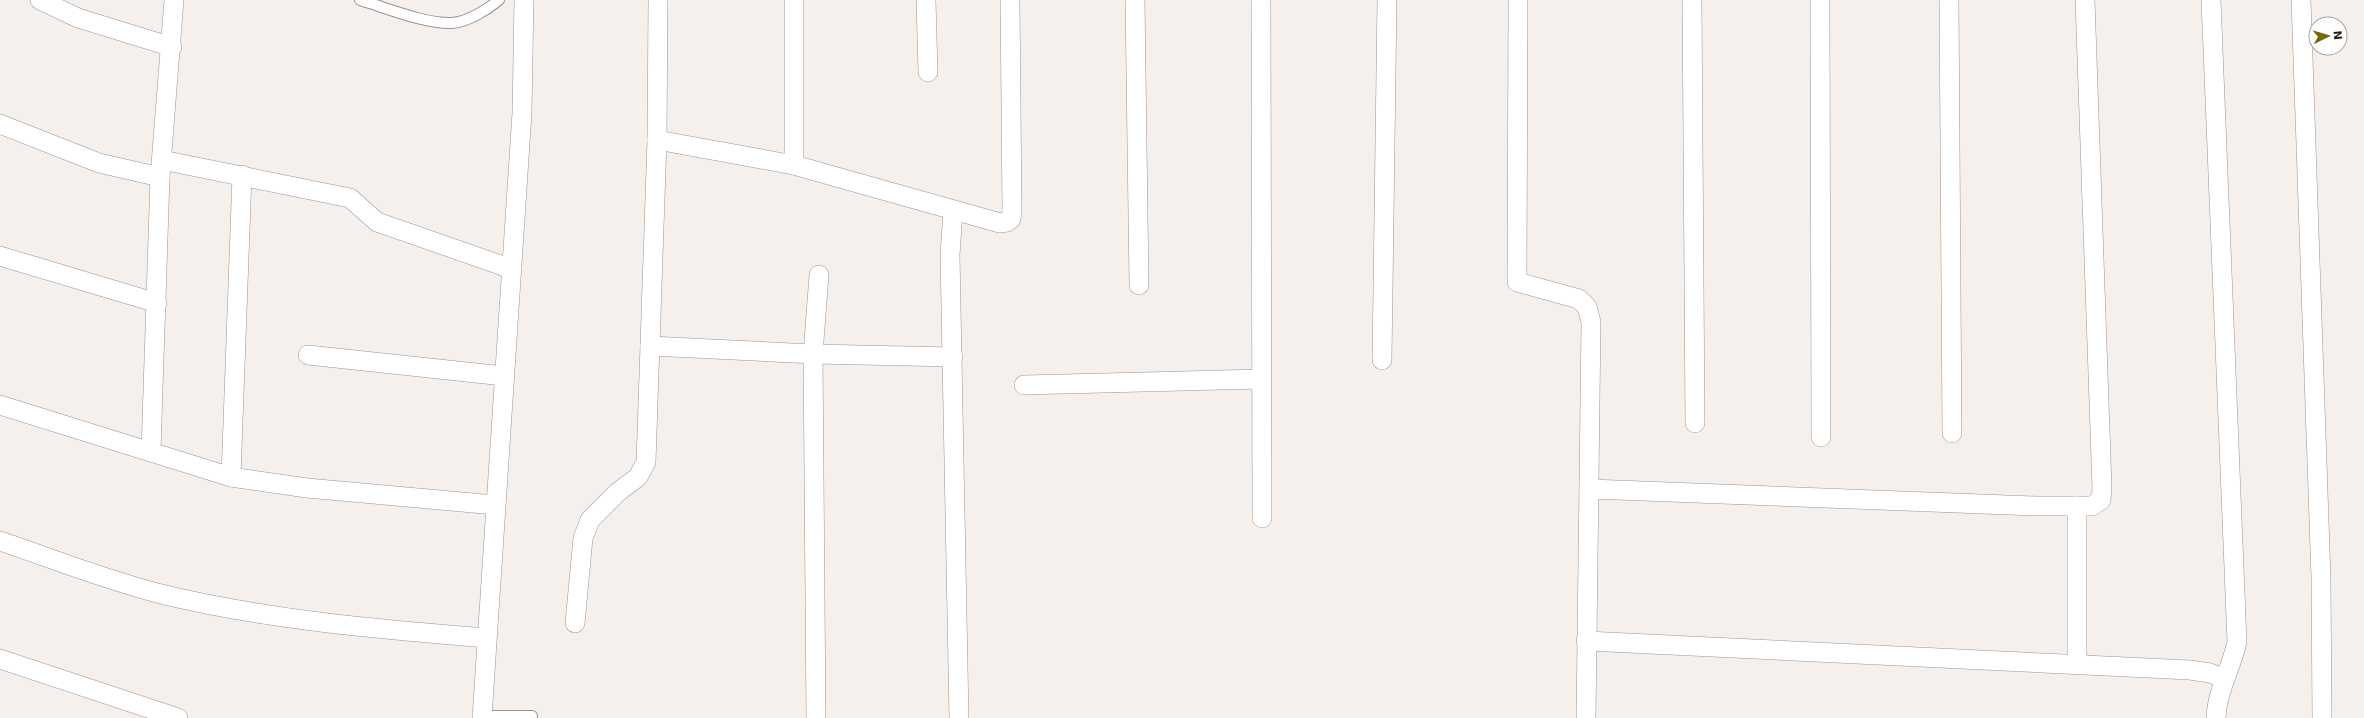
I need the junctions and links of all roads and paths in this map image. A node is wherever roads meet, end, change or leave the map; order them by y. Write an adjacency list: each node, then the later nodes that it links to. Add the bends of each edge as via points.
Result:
1 (40, 0): 20 (street, via 78,18)
2 (174, 0): 20 (street)
3 (360, 0): 4 (lane, via 434,21 454,23 469,18)
4 (499, 0)
5 (524, 0): 29 (street, via 522,113)
6 (658, 0): 23 (street)
7 (794, 0): 24 (street)
8 (926, 0): 21 (street)
9 (1010, 0): 27 (street, via 1011,219 1000,223)
10 (1135, 0): 31 (street)
11 (1261, 0): 39 (street)
12 (1387, 0): 37 (street)
13 (1518, 0): 47 (street, via 1517,282 1579,299 1588,307 1591,322)
14 (1692, 0): 42 (street)
15 (1820, 0): 44 (street)
16 (1949, 0): 43 (street)
17 (2085, 0): 49 (street, via 2102,488 2101,500 2092,506)
18 (2211, 0): 57 (street, via 2236,642 2233,662)
19 (2301, 0): 65 (street, via 2321,570)
20 (172, 47): 25 (street)
21 (928, 72)
22 (0, 124): 25 (street, via 99,163)
23 (657, 140): 24 (street); 33 (street)
24 (794, 165): 27 (street)
25 (161, 168): 26 (street); 32 (street)
26 (242, 176): 29 (street, via 350,198 377,222); 46 (street)
27 (953, 211): 36 (street, via 950,232)
28 (0, 256): 32 (street)
29 (512, 269): 38 (street)
30 (819, 275): 34 (street)
31 (1139, 285)
32 (157, 303): 45 (street)
33 (650, 346): 34 (street); 52 (street, via 646,462 638,478 618,492 590,520 583,538)
34 (813, 354): 36 (street); 61 (street)
35 (308, 355): 38 (street)
36 (953, 357): 62 (street)
37 (1382, 360)
38 (504, 376): 48 (street)
39 (1261, 379): 40 (street); 50 (street)
40 (1024, 384)
41 (0, 405): 45 (street)
42 (1695, 423)
43 (1952, 433)
44 (1821, 437)
45 (151, 451): 46 (street)
46 (231, 477): 48 (street, via 307,488)
47 (1590, 489): 49 (street); 54 (street)
48 (494, 506): 53 (street)
49 (2077, 506): 56 (street)
50 (1262, 518)
51 (0, 541): 53 (street, via 162,594 284,618)
52 (575, 623)
53 (486, 638): 59 (street)
54 (1586, 641): 56 (street); 63 (street)
55 (0, 659): 60 (street)
56 (2077, 664): 57 (street, via 2190,670 2210,673)
57 (2224, 679): 64 (street, via 2218,696)
58 (532, 716): 59 (lane)
59 (482, 717)
60 (178, 718)
61 (816, 718)
62 (959, 718)
63 (1586, 718)
64 (2216, 718)
65 (2322, 718)

